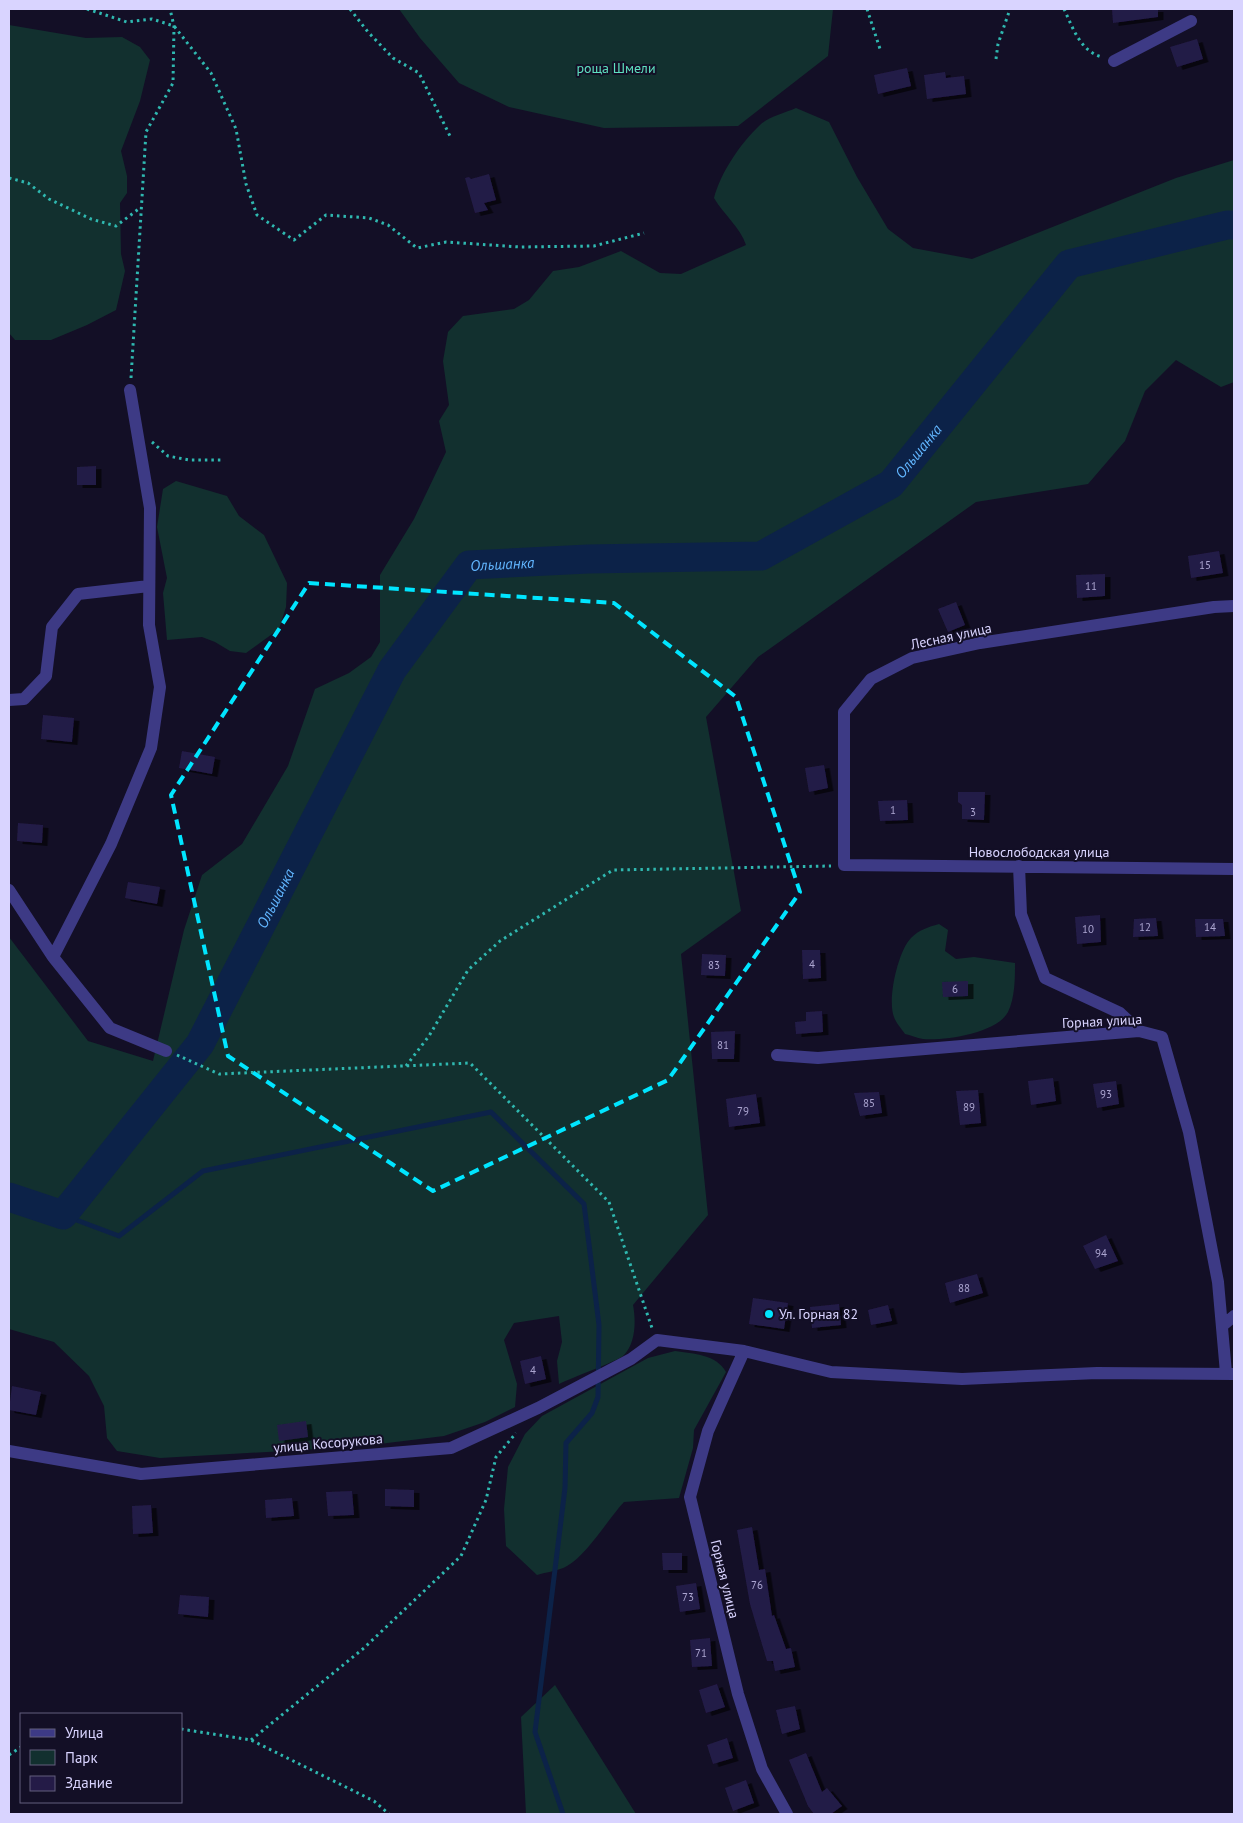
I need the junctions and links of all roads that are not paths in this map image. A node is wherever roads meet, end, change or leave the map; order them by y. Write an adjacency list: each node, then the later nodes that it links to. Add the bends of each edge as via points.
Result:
1 (1191, 21): 2 (street)
2 (1114, 61)
3 (130, 390): 4 (street, via 150,508)
4 (149, 586): 6 (street, via 78,594 52,627 46,676 24,699); 11 (street, via 149,625 160,687 151,748 111,844)
5 (1234, 606): 7 (street, Лесная улица, via 980,644 912,658 871,679 844,712)
6 (9, 700)
7 (844, 866): 8 (street, Новослободская улица)
8 (1019, 866): 9 (street, Новослободская улица); 12 (street, via 1022,914 1045,978 1120,1013)
9 (1234, 869)
10 (9, 890): 11 (street)
11 (52, 958): 13 (street, via 110,1028)
12 (1140, 1031): 14 (street, Горная улица, via 818,1058); 16 (street, Горная улица, via 1162,1037 1189,1132 1218,1282)
13 (166, 1051)
14 (777, 1055)
15 (1234, 1316): 16 (street)
16 (1222, 1326): 18 (street, Горная улица)
17 (744, 1351): 18 (street, via 831,1372 962,1379 1097,1373); 19 (street, улица Косорукова, via 657,1340 631,1359 538,1408 451,1448 141,1474); 20 (street, Горная улица, via 708,1431 690,1497 738,1694 762,1770)
18 (1230, 1374)
19 (9, 1451)
20 (786, 1814)

